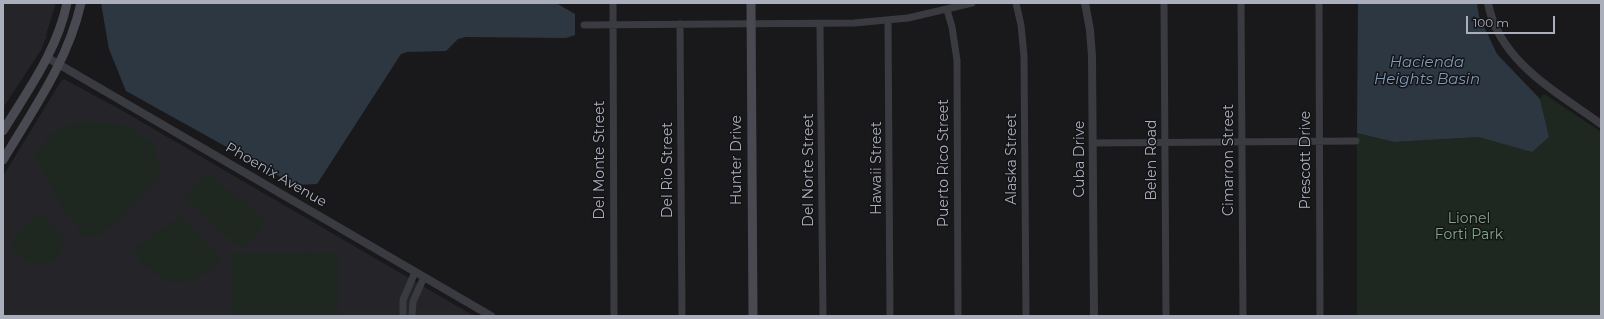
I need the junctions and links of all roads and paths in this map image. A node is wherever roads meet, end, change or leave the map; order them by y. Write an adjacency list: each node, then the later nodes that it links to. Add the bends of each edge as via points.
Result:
1 (67, 3): 19 (main road, via 59,34)
2 (81, 3): 20 (main road)
3 (613, 3): 18 (street, Del Monte Street)
4 (751, 3): 14 (main road, Hunter Drive)
5 (972, 3): 12 (street)
6 (1016, 3): 40 (street, Alaska Street, via 1024,56)
7 (1085, 3): 27 (street, Cuba Drive, via 1090,30)
8 (1164, 3): 26 (street, Belen Road)
9 (1241, 3): 23 (street, Cimarron Street)
10 (1318, 3): 24 (street, Prescott Drive)
11 (1488, 3): 21 (street, via 1506,46 1523,66)
12 (947, 10): 13 (street); 39 (street, Puerto Rico Street, via 957,60)
13 (888, 21): 16 (street); 38 (street, Hawaii Street)
14 (751, 23): 15 (street); 16 (street); 36 (main road, Hunter Drive)
15 (680, 24): 18 (street); 35 (street, Del Rio Street)
16 (820, 24): 37 (street, Del Norte Street)
17 (584, 25): 18 (street)
18 (613, 25): 34 (street, Del Monte Street)
19 (48, 58): 20 (street, Phoenix Avenue); 22 (main road)
20 (59, 65): 28 (main road); 29 (street, Phoenix Avenue)
21 (1601, 124)
22 (3, 131)
23 (1242, 141): 24 (street); 26 (street); 43 (street, Cimarron Street)
24 (1319, 141): 25 (street); 44 (street, Prescott Drive)
25 (1356, 141)
26 (1165, 142): 27 (street); 42 (street, Belen Road)
27 (1093, 143): 41 (street, Cuba Drive)
28 (3, 160)
29 (415, 272): 30 (street, Phoenix Avenue); 31 (street, via 403,300)
30 (424, 277): 32 (street, via 413,302); 33 (street, Phoenix Avenue)
31 (403, 316)
32 (412, 316)
33 (491, 316)
34 (614, 316)
35 (682, 316)
36 (754, 316)
37 (823, 316)
38 (890, 316)
39 (958, 316)
40 (1026, 316)
41 (1094, 316)
42 (1166, 316)
43 (1244, 316)
44 (1320, 316)

